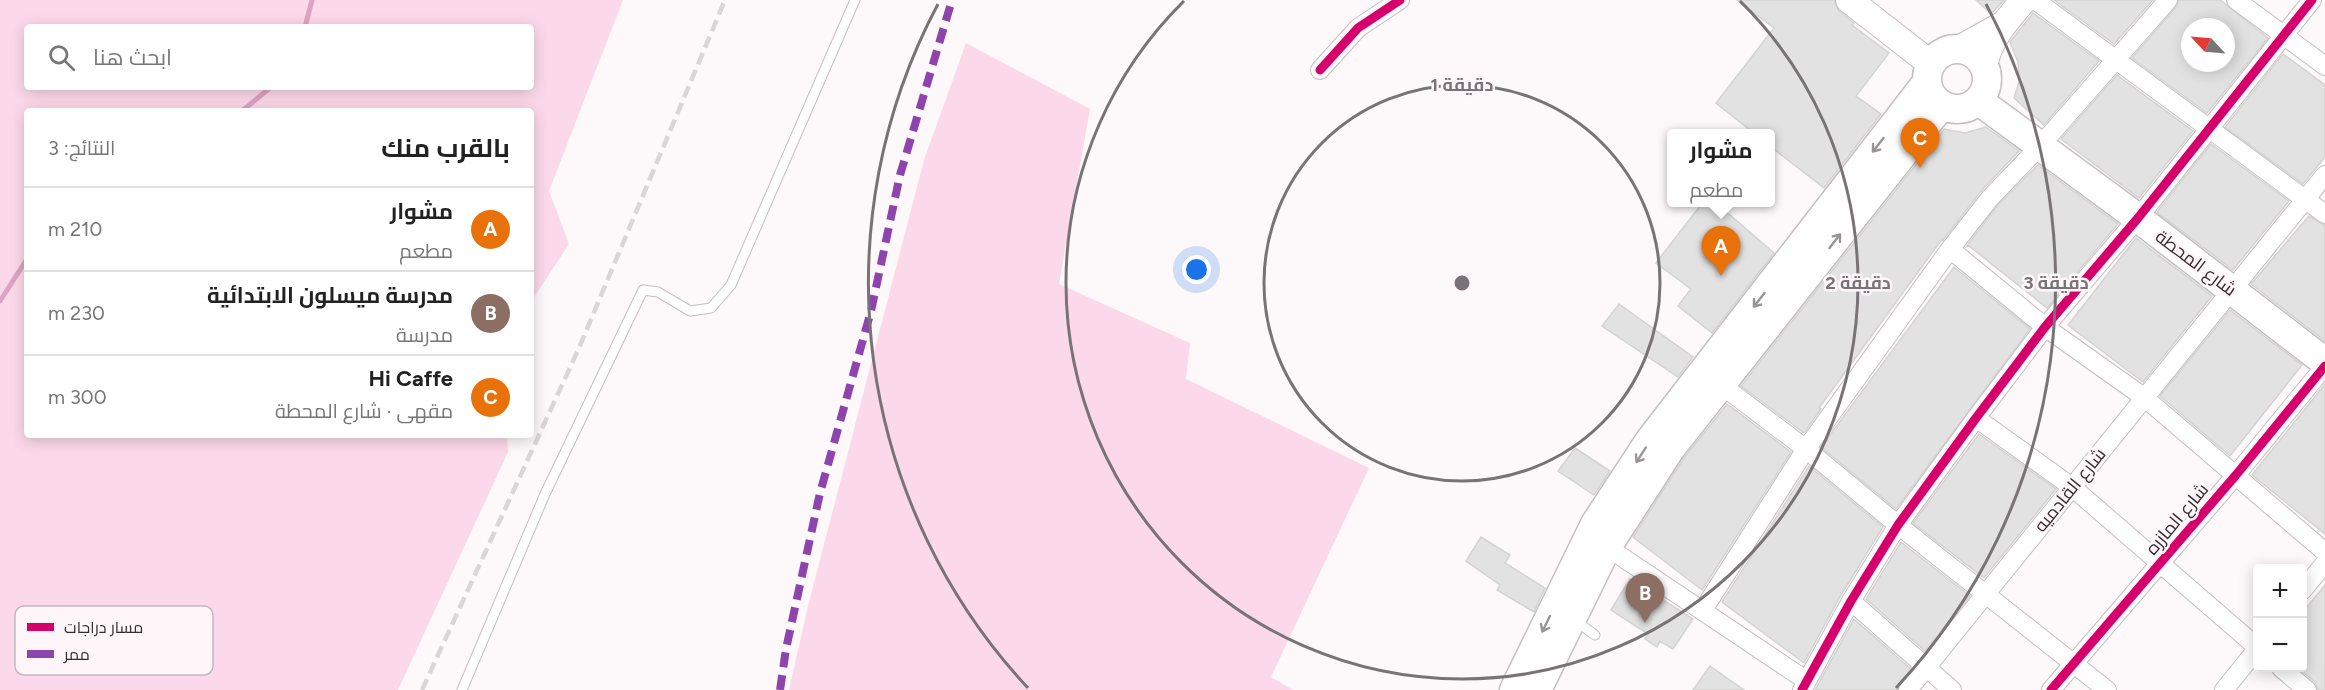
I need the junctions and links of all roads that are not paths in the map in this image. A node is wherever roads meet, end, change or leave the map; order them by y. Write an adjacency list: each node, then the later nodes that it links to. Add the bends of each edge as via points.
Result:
1 (855, 0): 52 (lane, via 731,285 711,308 690,311 658,292 643,290 545,494)
2 (1400, 0): 15 (street, via 1358,28)
3 (1849, 0): 16 (main road)
4 (2024, 0): 9 (main road)
5 (2035, 0): 12 (street)
6 (2168, 0): 12 (street)
7 (2236, 0): 10 (street)
8 (2312, 0): 10 (street)
9 (2002, 25): 11 (main road); 13 (main road)
10 (2283, 35): 14 (street); 18 (street)
11 (1959, 49): 13 (main road, via 1978,57); 16 (main road, via 1938,56)
12 (2117, 60): 18 (street); 19 (street)
13 (1984, 66): 17 (main road, via 1988,78)
14 (2325, 66)
15 (1320, 70)
16 (1933, 84): 17 (main road, via 1951,110 1971,107); 28 (main road, one-way to 16); 51 (main road, one-way to 51, via 1650,440 1595,524)
17 (1979, 100): 19 (main road, شارع المحطة)
18 (2209, 128): 21 (street); 23 (street)
19 (2041, 145): 23 (main road, شارع المحطة); 24 (street, via 1990,198)
20 (2325, 175): 21 (street, شارع القادميه)
21 (2305, 199): 22 (street); 25 (street, شارع القادميه)
22 (2325, 214)
23 (2138, 218): 25 (main road, شارع المحطة); 26 (street)
24 (1950, 249): 26 (street); 31 (street)
25 (2232, 290): 27 (main road, شارع المحطة); 29 (street, شارع القادميه)
26 (2045, 327): 29 (street); 30 (street)
27 (2325, 364): 32 (street, شارع المازره)
28 (1720, 384): 31 (street); 35 (main road, via 1671,448)
29 (2145, 398): 32 (street); 33 (street, شارع القادميه)
30 (1976, 418): 33 (street); 34 (street)
31 (1806, 449): 34 (street); 42 (street)
32 (2236, 475): 36 (street); 38 (street, شارع المازره)
33 (2072, 487): 38 (street); 40 (street, شارع القادميه)
34 (1898, 525): 40 (street); 41 (street)
35 (1607, 547): 42 (street); 43 (main road)
36 (2325, 552)
37 (2325, 563): 39 (street)
38 (2161, 564): 45 (street); 47 (street, شارع المازره)
39 (2307, 585)
40 (1986, 593): 47 (street); 48 (street, شارع القادميه)
41 (1851, 601): 48 (street); 50 (street)
42 (1704, 610): 50 (street)
43 (1572, 618): 44 (lane); 51 (main road)
44 (1595, 635)
45 (2253, 644)
46 (2253, 653): 57 (street)
47 (2073, 663): 55 (street, شارع المازره); 56 (street)
48 (1926, 667): 53 (street, شارع القادميه); 54 (street)
49 (2286, 672): 58 (street)
50 (1804, 685)
51 (1533, 689)
52 (462, 690)
53 (1908, 690)
54 (1952, 690)
55 (2051, 690)
56 (2107, 690)
57 (2224, 690)
58 (2307, 690)

